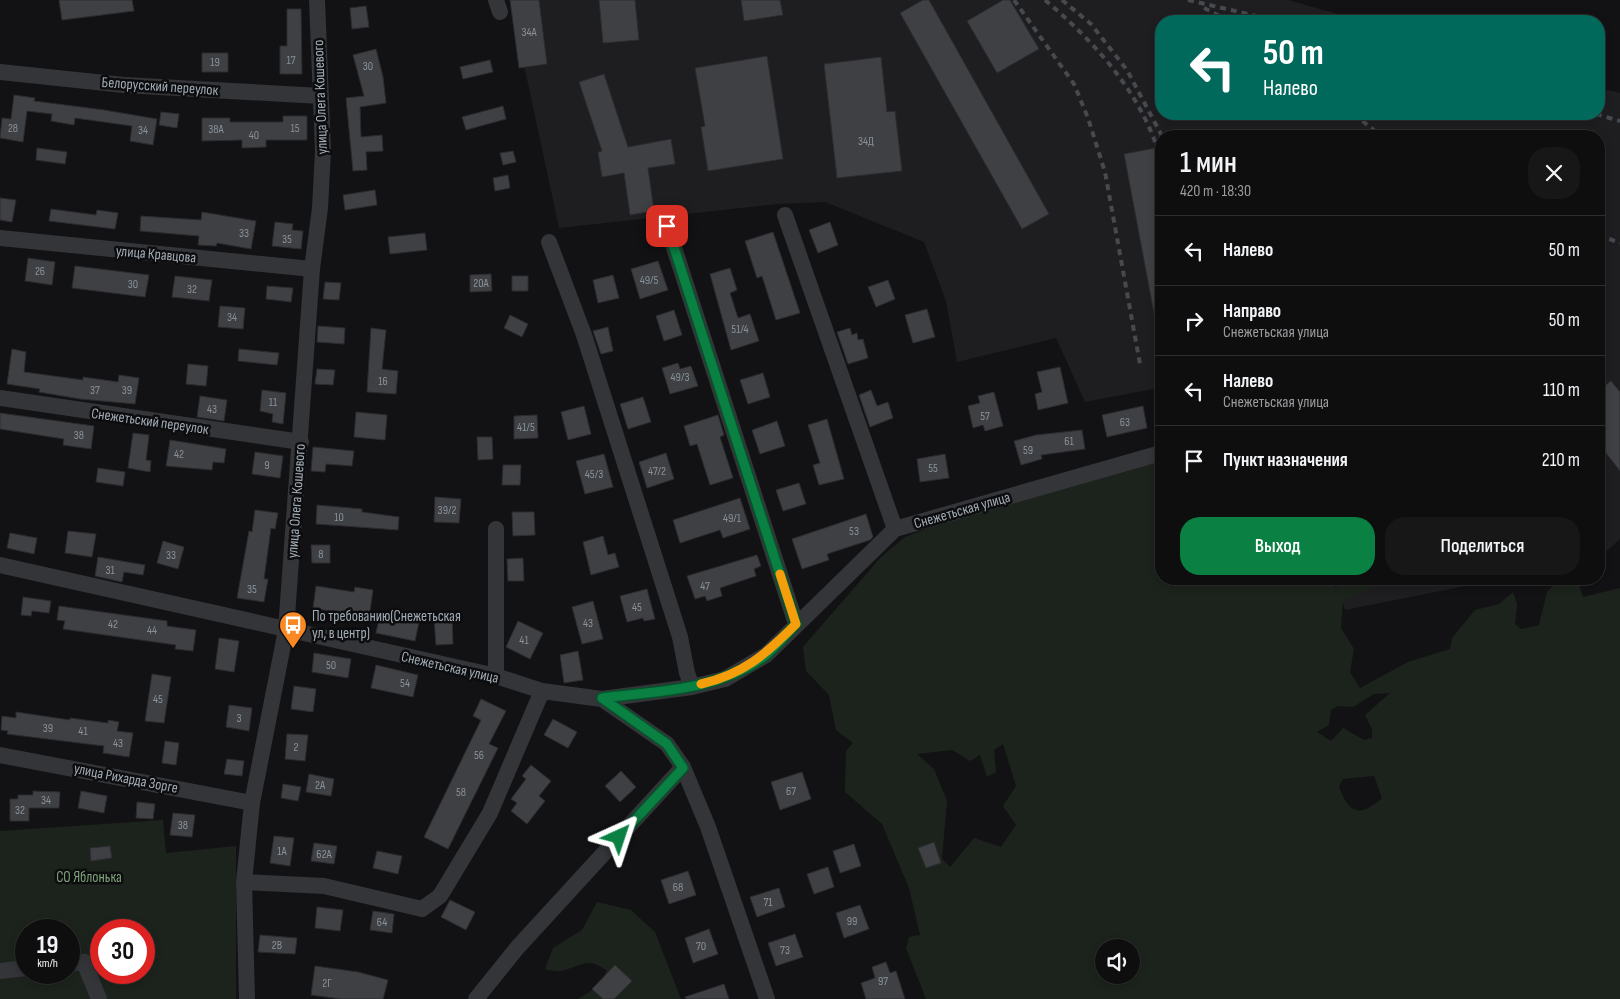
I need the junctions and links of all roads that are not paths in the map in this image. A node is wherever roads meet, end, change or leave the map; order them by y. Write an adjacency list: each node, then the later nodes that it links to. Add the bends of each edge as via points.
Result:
1 (317, 0): 3 (street, улица Олега Кошевого)
2 (0, 72): 3 (street, Белорусский переулок, via 124,85)
3 (321, 96): 8 (street, улица Олега Кошевого, via 323,151)
4 (785, 215): 13 (street)
5 (667, 226): 15 (street)
6 (0, 238): 8 (street, улица Кравцова)
7 (549, 242): 18 (street, via 584,335 680,637)
8 (312, 269): 10 (street, улица Олега Кошевого)
9 (0, 398): 10 (street, Снежетьский переулок)
10 (301, 442): 16 (street, улица Олега Кошевого)
11 (1155, 456): 13 (street, Снежетьская улица)
12 (496, 529): 17 (street)
13 (895, 530): 15 (street, Снежетьская улица)
14 (0, 565): 16 (street, Снежетьская улица)
15 (796, 624): 18 (street, Снежетьская улица, via 766,654 725,678)
16 (286, 630): 17 (street, Снежетьская улица); 23 (street, улица Олега Кошевого)
17 (496, 676): 19 (street, Снежетьская улица)
18 (692, 686): 20 (street, Снежетьская улица)
19 (542, 692): 20 (street, Снежетьская улица); 24 (street, via 490,813 440,896 422,909 324,886)
20 (602, 698): 22 (street, via 667,744)
21 (0, 754): 23 (street, улица Рихарда Зорге)
22 (683, 768): 30 (street, via 517,948); 31 (street, via 708,827)
23 (252, 803): 24 (street, улица Олега Кошевого)
24 (244, 882): 29 (street, улица Олега Кошевого)
25 (80, 963): 28 (street, via 84,962)
26 (15, 969): 27 (street)
27 (0, 971)
28 (99, 999)
29 (248, 999)
30 (476, 999)
31 (768, 999)

